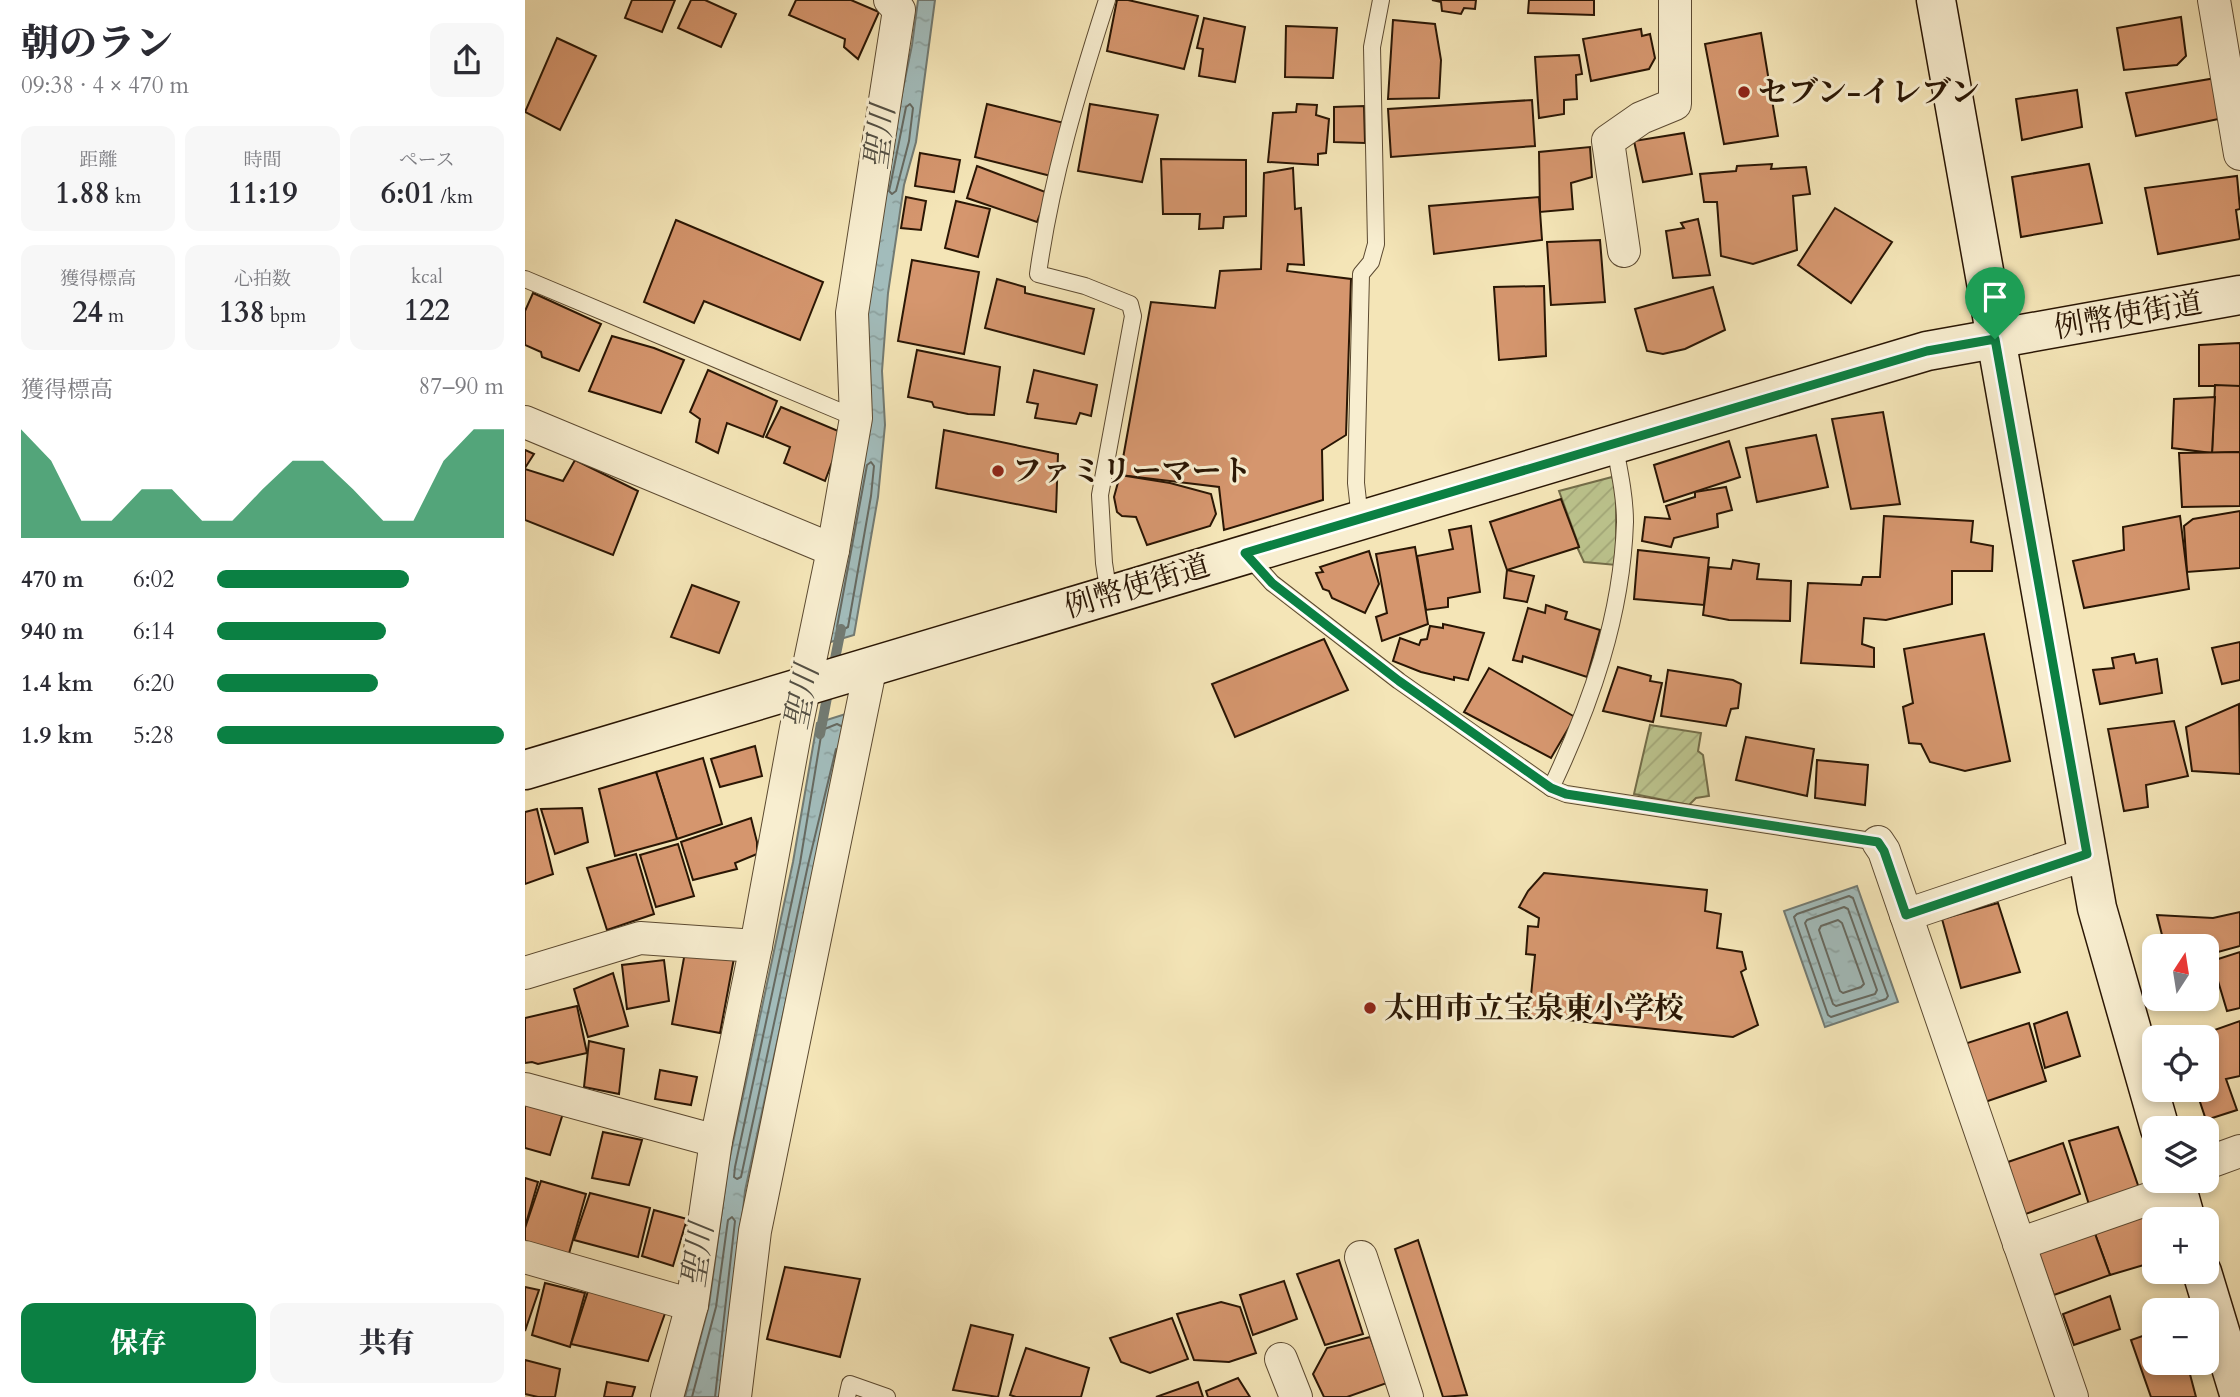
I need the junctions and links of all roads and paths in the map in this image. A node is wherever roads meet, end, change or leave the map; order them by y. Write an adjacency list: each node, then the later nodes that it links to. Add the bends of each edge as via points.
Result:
1 (890, 0): 13 (street, via 899,10 852,313)
2 (1107, 0): 19 (lane, via 1072,108 1038,274 1130,304 1133,316 1100,495)
3 (1381, 0): 16 (lane, via 1372,47 1376,244 1371,262 1361,274 1356,483)
4 (1675, 0): 9 (street, via 1675,104 1641,118 1608,141)
5 (1936, 0): 12 (main road)
6 (2214, 0): 7 (street)
7 (2230, 36): 8 (street)
8 (2240, 154)
9 (1624, 251)
10 (525, 279): 13 (lane)
11 (2240, 295): 12 (main road, 例幣使街道)
12 (1995, 339): 15 (main road, 例幣使街道, via 1927,351); 25 (main road)
13 (856, 418): 17 (street)
14 (525, 422): 17 (street)
15 (1614, 443): 16 (main road, 例幣使街道); 23 (lane, via 1625,520 1614,615 1584,716)
16 (1360, 519): 18 (main road, 例幣使街道)
17 (833, 550): 21 (street)
18 (1245, 553): 19 (main road, 例幣使街道); 23 (lane, via 1272,583 1399,681)
19 (1109, 595): 20 (main road, 例幣使街道)
20 (864, 667): 21 (main road, 例幣使街道); 42 (street, via 755,1231)
21 (810, 685): 22 (main road, 例幣使街道); 27 (street)
22 (525, 770)
23 (1551, 788): 24 (lane)
24 (1878, 842): 26 (street)
25 (2087, 854): 26 (street); 30 (main road, via 2097,908)
26 (1906, 915): 35 (street)
27 (757, 946): 28 (street, via 640,938); 31 (street)
28 (525, 973)
29 (525, 1089): 31 (street)
30 (2155, 1116)
31 (716, 1141): 39 (street)
32 (2240, 1151): 33 (street)
33 (2219, 1159)
34 (2179, 1197): 35 (street)
35 (2019, 1244): 47 (street)
36 (525, 1257): 39 (street)
37 (1361, 1257): 46 (street)
38 (2206, 1284): 48 (main road)
39 (692, 1305): 41 (street)
40 (1281, 1359): 45 (street)
41 (667, 1397)
42 (735, 1397)
43 (846, 1397): 44 (lane, via 850,1384)
44 (887, 1397)
45 (1296, 1397)
46 (1407, 1397)
47 (2072, 1397)
48 (2240, 1397)

